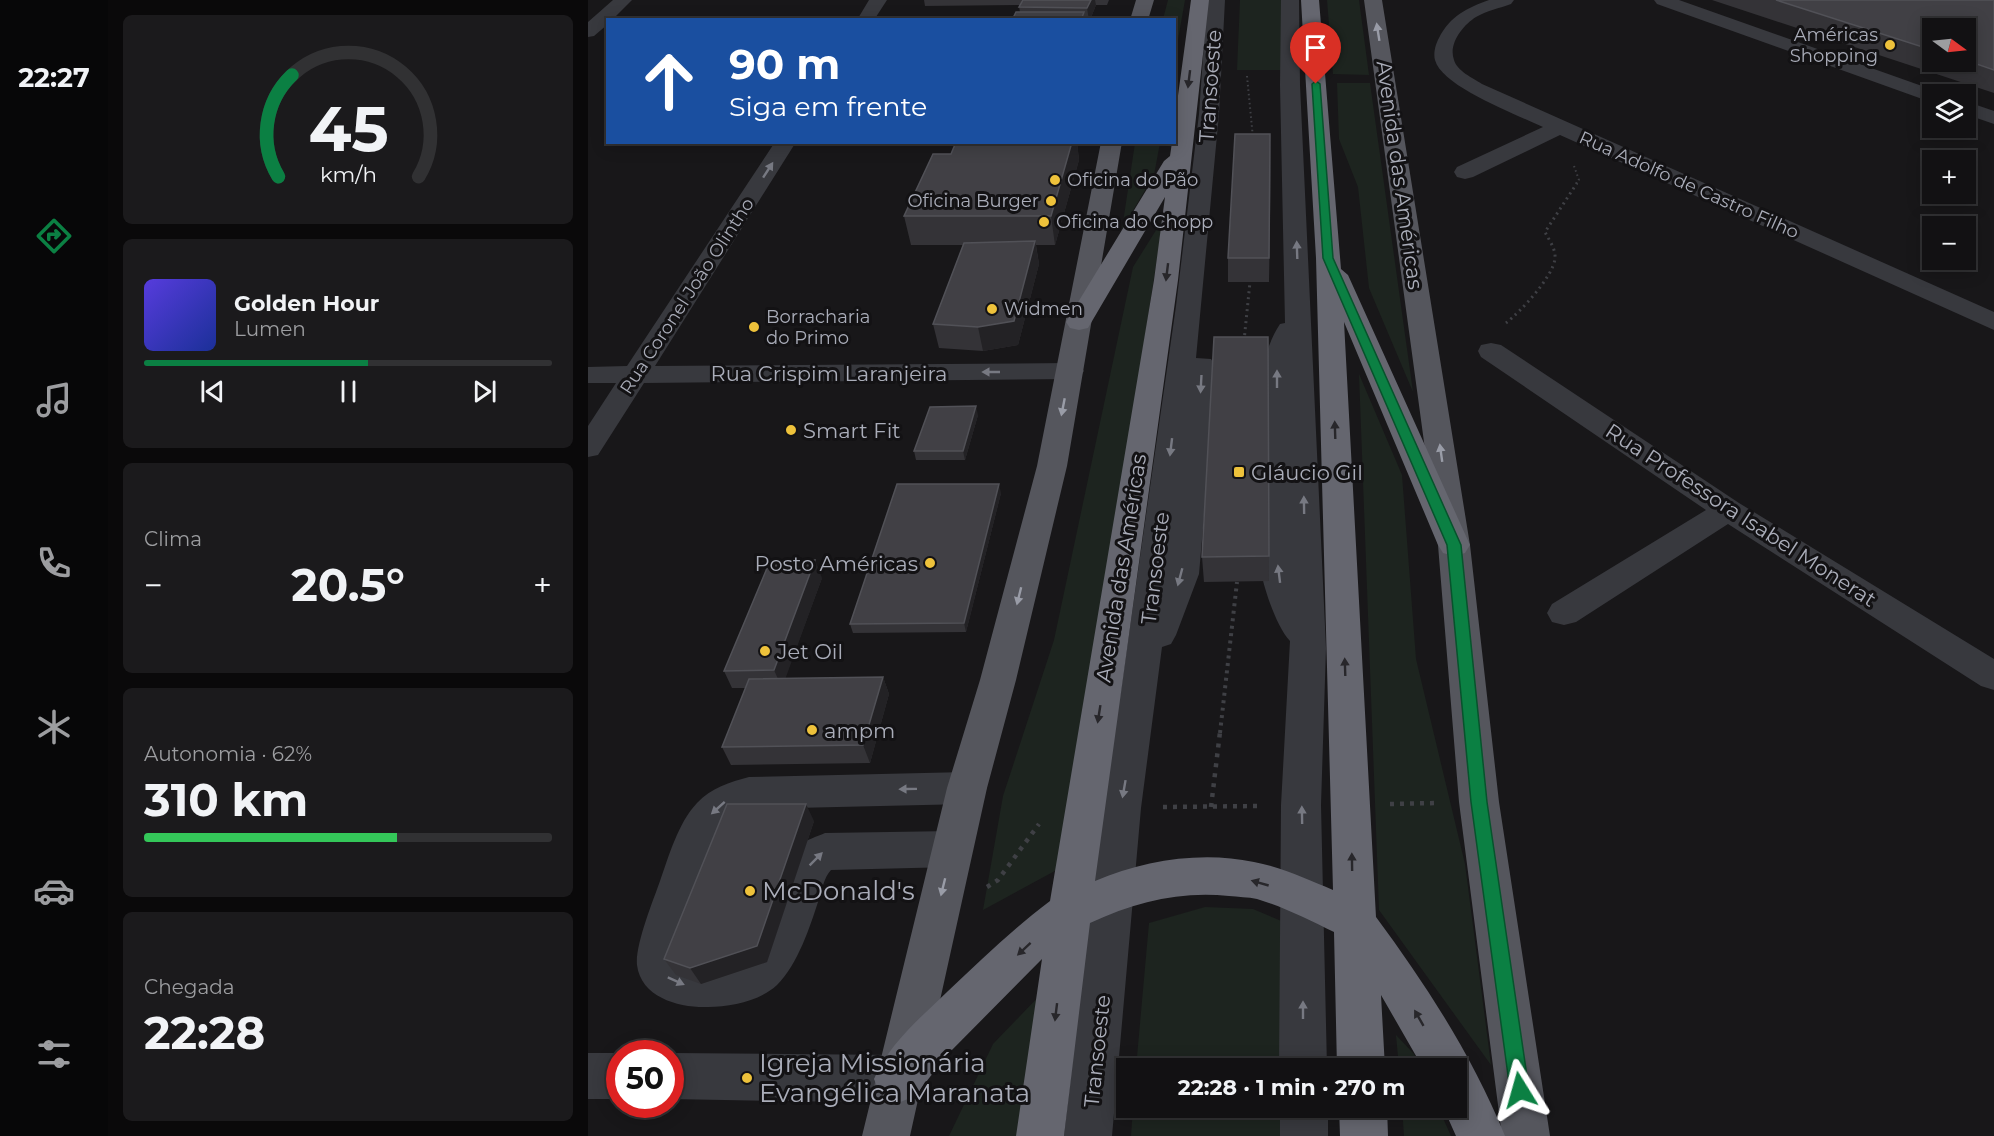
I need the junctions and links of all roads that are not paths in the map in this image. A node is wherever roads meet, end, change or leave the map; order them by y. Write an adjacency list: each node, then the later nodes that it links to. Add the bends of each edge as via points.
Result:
1 (622, 0): 13 (street)
2 (878, 0): 11 (street)
3 (1145, 0): 12 (main road)
4 (1200, 0): 20 (highway, Avenida das Américas, one-way to 20)
5 (1216, 0): 36 (street, Transoeste, one-way to 36, via 1209,114 1220,162 1213,263 1209,277 1189,306 1202,379 1182,574 1139,690 1121,808)
6 (1290, 0): 37 (street, one-way to 6, via 1301,805 1308,648 1281,588 1278,572 1277,368 1280,351 1299,308 1277,276 1277,159 1292,114)
7 (1310, 0): 22 (highway)
8 (1373, 0): 31 (main road, Avenida das Américas, one-way to 8)
9 (1505, 0): 17 (street, Rua Adolfo de Castro Filho, via 1470,13 1452,28 1444,60 1454,74)
10 (1663, 0): 14 (street)
11 (866, 18)
12 (1140, 18)
13 (588, 32)
14 (1922, 92)
15 (1976, 111): 16 (street)
16 (1994, 118)
17 (1551, 131): 21 (street); 24 (street, Rua Adolfo de Castro Filho)
18 (785, 144): 27 (street, Rua Coronel João Olintho, one-way to 18)
19 (1112, 144): 23 (main road)
20 (1182, 150): 23 (highway); 38 (highway, Avenida das Américas, one-way to 38, via 1166,280)
21 (1465, 172)
22 (1328, 258): 31 (highway); 39 (highway, one-way to 22)
23 (1079, 321): 26 (main road)
24 (1994, 322)
25 (1491, 351): 30 (street, Rua Professora Isabel Monerat)
26 (1070, 371): 27 (street, Rua Crispim Laranjeira, one-way to 27); 34 (main road, one-way to 34, via 1047,489)
27 (638, 374): 28 (street, Rua Crispim Laranjeira); 29 (street, Rua Coronel João Olintho)
28 (588, 375)
29 (588, 448)
30 (1728, 510): 32 (street); 33 (street, Rua Professora Isabel Monerat)
31 (1454, 545): 56 (main road, Avenida das Américas, via 1479,802)
32 (1564, 614)
33 (1994, 676)
34 (967, 788): 35 (main road); 35 (street, one-way to 35, via 748,793 733,797 718,806 698,834 660,946 659,967 669,979 683,985 733,983 751,978 776,953 810,864 825,851)
35 (953, 849): 46 (main road, one-way to 46)
36 (1114, 892): 37 (highway, one-way to 36, via 1255,880 1202,875 1152,881); 38 (highway); 52 (street, Transoeste)
37 (1303, 897): 39 (highway); 40 (street, one-way to 37)
38 (1069, 912): 46 (highway, one-way to 46, via 1026,945 932,1038); 51 (highway, Avenida das Américas, one-way to 51)
39 (1353, 920): 41 (highway); 42 (highway, one-way to 39, via 1400,984)
40 (1304, 1058)
41 (1360, 1058)
42 (1443, 1058)
43 (588, 1076): 44 (street)
44 (606, 1076)
45 (684, 1076): 46 (street)
46 (898, 1078): 50 (main road)
47 (1467, 1105): 55 (highway)
48 (1304, 1118): 53 (street)
49 (1363, 1118): 54 (highway)
50 (886, 1136)
51 (1040, 1136)
52 (1088, 1136)
53 (1304, 1136)
54 (1364, 1136)
55 (1481, 1136)
56 (1526, 1136)

